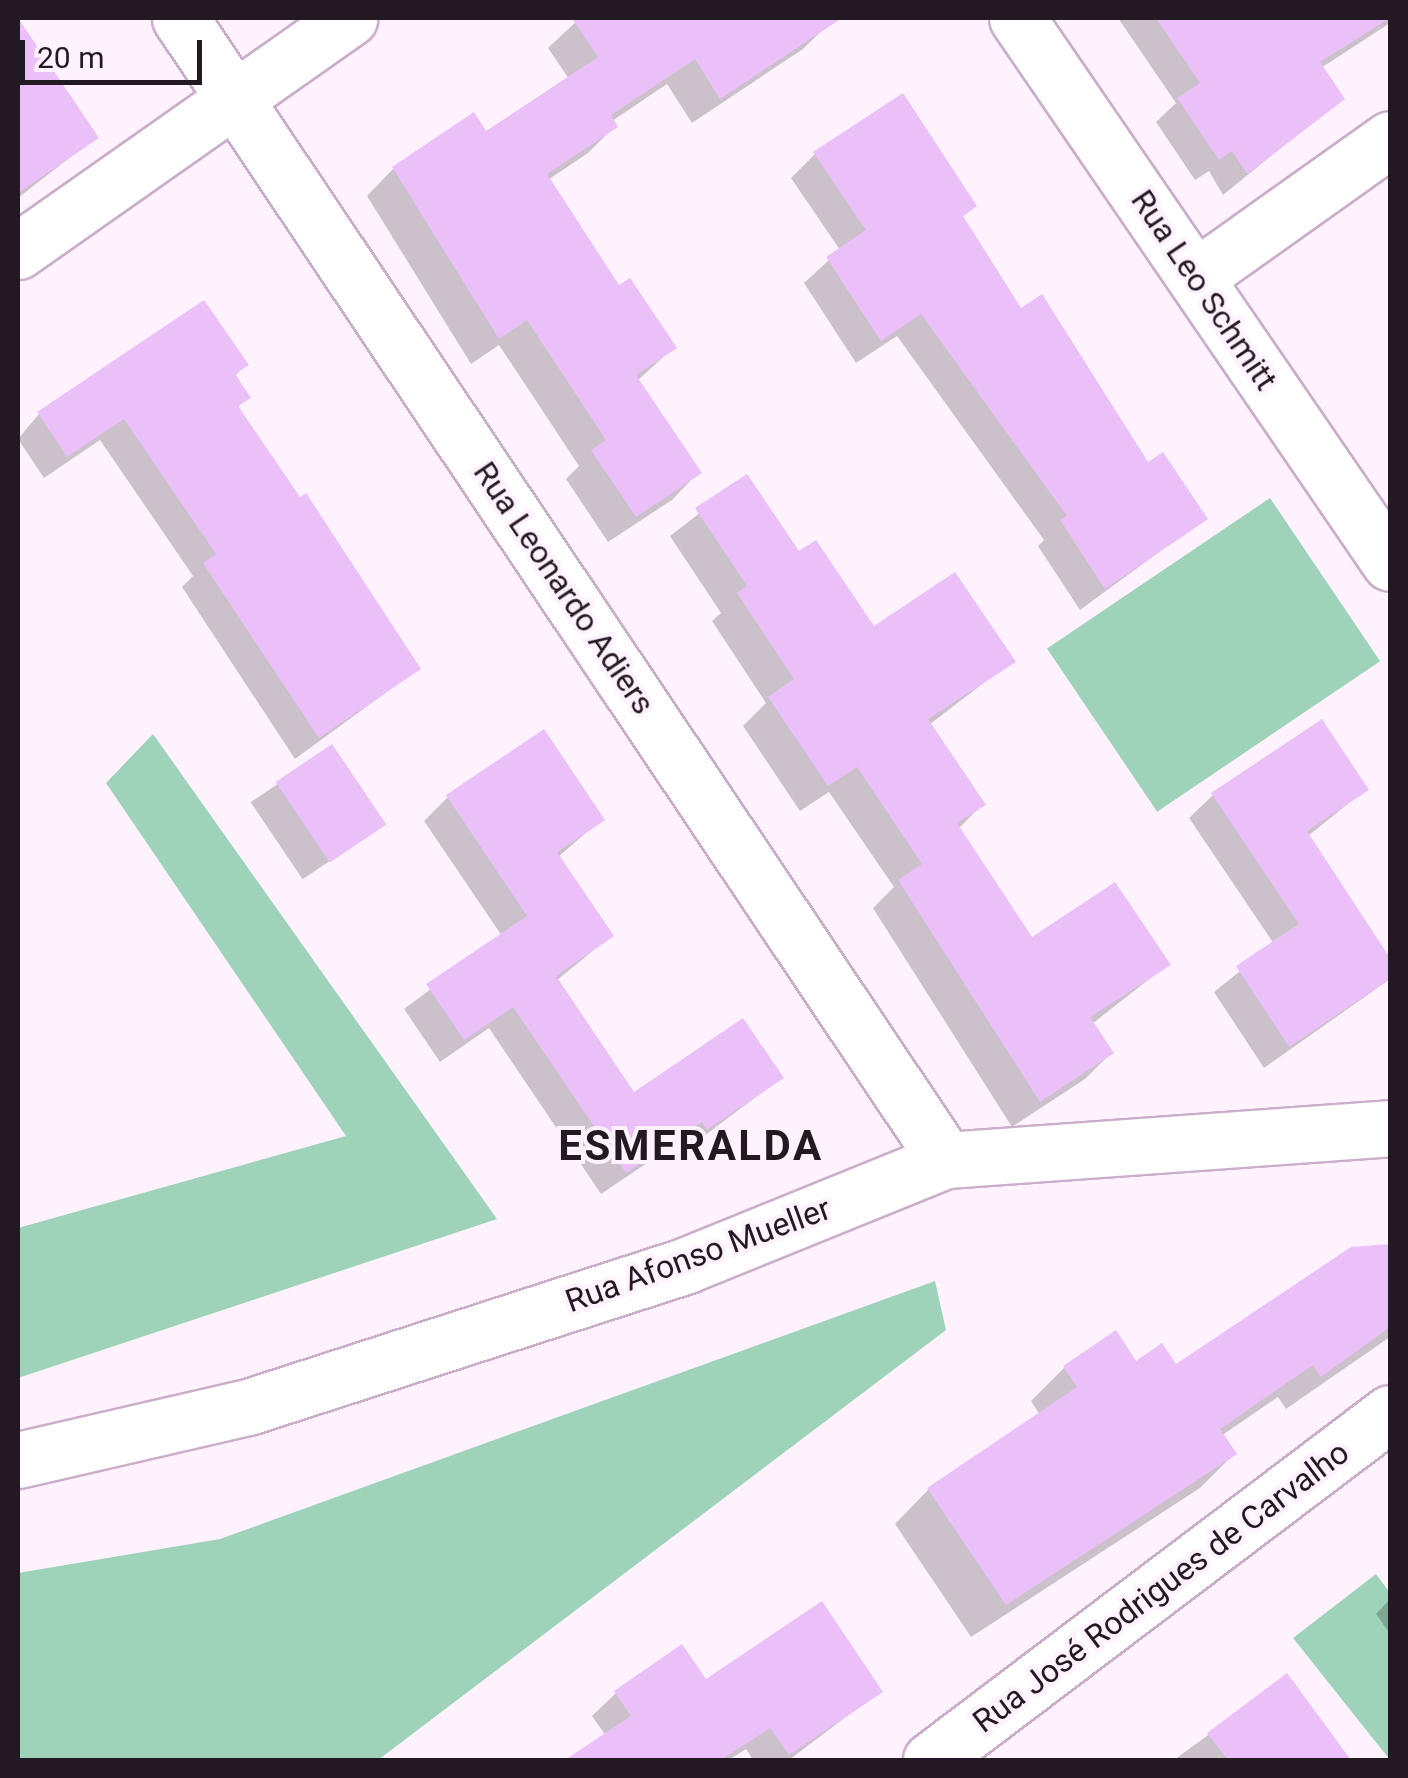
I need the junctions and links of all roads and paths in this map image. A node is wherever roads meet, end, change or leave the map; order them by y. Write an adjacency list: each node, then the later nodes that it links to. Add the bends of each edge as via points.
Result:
1 (180, 18): 4 (street, Rua Leonardo Adiers)
2 (349, 18): 4 (street)
3 (1017, 18): 7 (street, Rua Leo Schmitt)
4 (235, 97): 6 (street); 10 (street, Rua Leonardo Adiers)
5 (1390, 138): 7 (street)
6 (18, 251)
7 (1196, 277): 8 (street, Rua Leo Schmitt)
8 (1390, 563)
9 (1390, 1128): 10 (street, Rua Afonso Mueller)
10 (946, 1160): 12 (street, Rua Afonso Mueller, via 686,1265 394,1360 248,1407)
11 (1390, 1414): 13 (street, Rua José Rodrigues de Carvalho)
12 (18, 1460)
13 (931, 1760)

